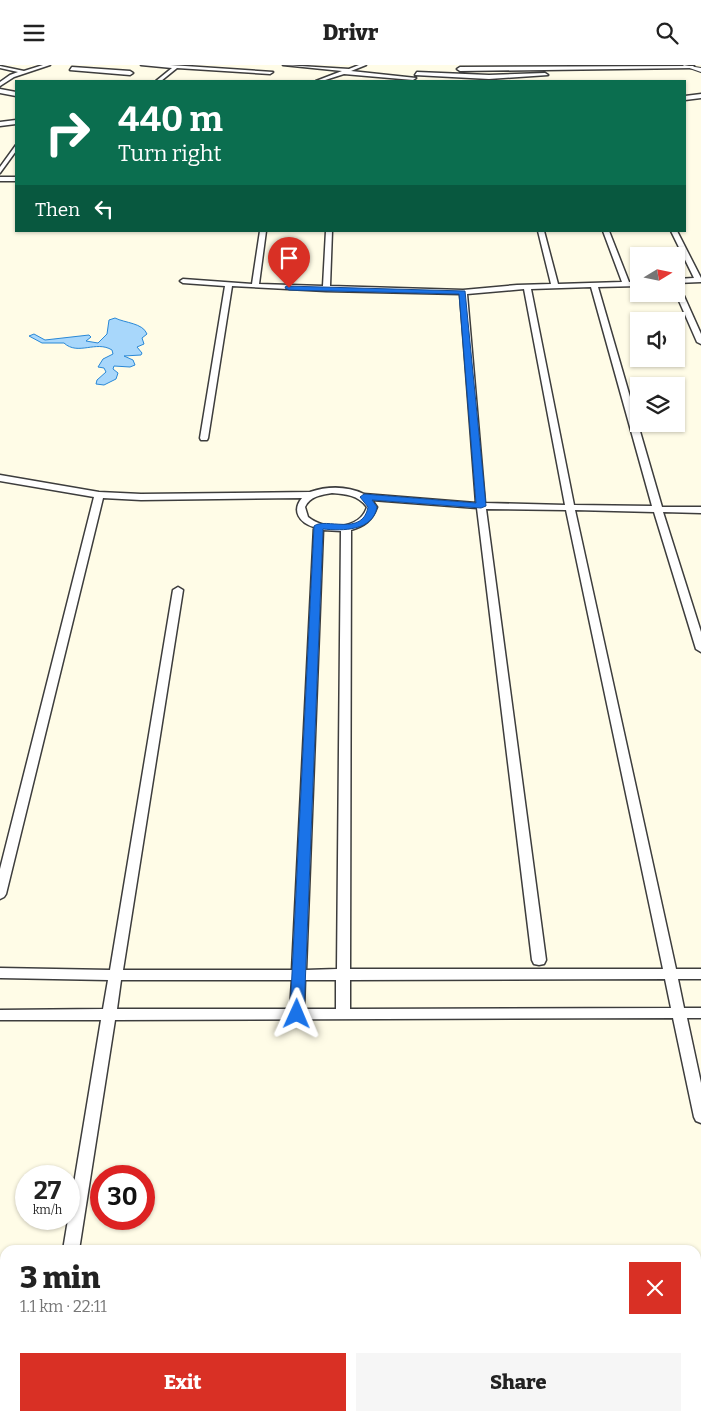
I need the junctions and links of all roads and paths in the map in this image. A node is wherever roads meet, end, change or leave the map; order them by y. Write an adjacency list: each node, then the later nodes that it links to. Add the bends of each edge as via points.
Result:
1 (48, 65): 15 (street)
2 (143, 65): 8 (street); 17 (street)
3 (284, 65): 14 (street)
4 (364, 65): 14 (street)
5 (689, 66): 7 (street); 13 (street)
6 (0, 67): 15 (street)
7 (622, 67): 10 (street)
8 (175, 68): 16 (street); 20 (street)
9 (424, 68): 18 (street)
10 (548, 68): 12 (street); 18 (street, via 548,75)
11 (72, 69): 17 (street)
12 (460, 69)
13 (701, 70)
14 (346, 71): 18 (street); 21 (street)
15 (28, 72): 22 (street, via 12,76)
16 (270, 72)
17 (130, 73): 19 (street)
18 (413, 78)
19 (120, 80)
20 (159, 80)
21 (321, 80)
22 (0, 84)
23 (0, 91): 24 (street)
24 (15, 94)
25 (701, 97): 26 (street)
26 (686, 98)
27 (15, 122): 28 (street)
28 (0, 124)
29 (15, 148): 30 (street)
30 (0, 171)
31 (0, 179): 32 (street)
32 (15, 179)
33 (263, 232): 45 (street)
34 (329, 232): 48 (street)
35 (541, 232): 46 (street)
36 (606, 232): 42 (street)
37 (675, 232): 38 (street)
38 (699, 280): 40 (street)
39 (183, 281): 41 (street)
40 (685, 281)
41 (230, 284): 45 (street); 52 (street)
42 (626, 284): 43 (street); 44 (street)
43 (630, 284)
44 (594, 285): 46 (street); 60 (street)
45 (255, 286): 48 (street)
46 (555, 286): 47 (street)
47 (527, 287): 49 (street); 59 (street)
48 (326, 289): 49 (street)
49 (462, 292): 58 (street)
50 (683, 303): 51 (street)
51 (701, 342)
52 (204, 438)
53 (0, 468): 54 (street)
54 (2, 478): 55 (street)
55 (100, 495): 56 (street); 66 (street)
56 (311, 495): 57 (street, via 332,490); 62 (street, via 301,504 300,511 304,518)
57 (364, 497): 58 (street); 63 (street, via 372,507 371,514 365,521)
58 (481, 506): 59 (street); 67 (street)
59 (570, 507): 60 (street); 69 (street)
60 (658, 509): 61 (street); 65 (street)
61 (701, 510)
62 (319, 526): 63 (street); 72 (street)
63 (346, 527): 73 (street)
64 (178, 590): 71 (street)
65 (701, 649)
66 (0, 894)
67 (539, 960)
68 (0, 973): 71 (street)
69 (671, 974): 70 (street); 73 (street); 74 (street)
70 (701, 974)
71 (116, 975): 72 (street); 79 (street)
72 (298, 975): 73 (street); 76 (street)
73 (342, 975): 77 (street)
74 (679, 1013): 75 (street); 77 (street); 80 (street)
75 (701, 1013)
76 (297, 1014): 77 (street); 79 (street)
77 (343, 1014)
78 (0, 1015): 79 (street)
79 (110, 1015): 81 (street)
80 (701, 1117)
81 (72, 1245)

